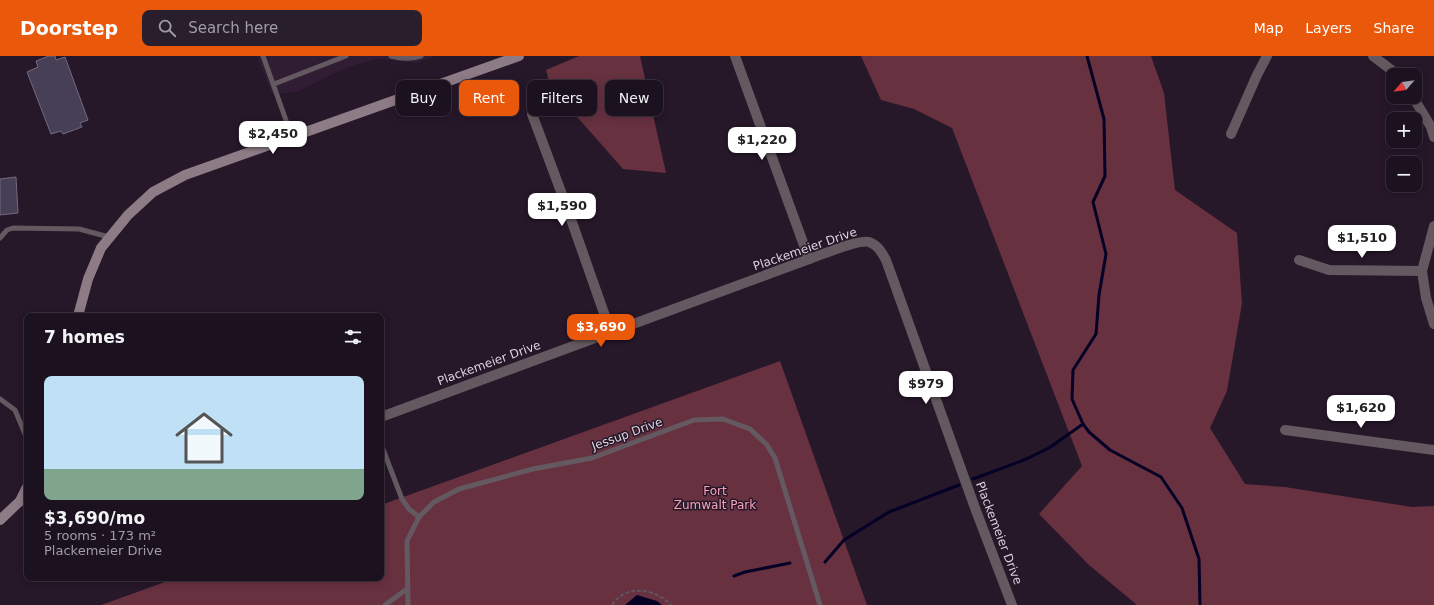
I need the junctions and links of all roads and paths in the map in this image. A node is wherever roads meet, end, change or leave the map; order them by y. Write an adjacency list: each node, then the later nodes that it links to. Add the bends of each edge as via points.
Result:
1 (263, 56): 10 (lane)
2 (346, 56): 10 (lane)
3 (391, 56): 4 (lane)
4 (421, 56)
5 (518, 56): 14 (street)
6 (735, 56): 19 (street)
7 (1268, 56): 13 (street)
8 (1373, 56): 9 (street)
9 (1389, 68)
10 (274, 84): 14 (lane)
11 (1418, 104): 15 (street)
12 (533, 116): 24 (street)
13 (1231, 134)
14 (292, 137): 17 (street, via 185,174 153,192)
15 (1434, 137)
16 (1434, 226): 21 (street)
17 (109, 237): 18 (lane, via 79,229 13,228 7,230); 22 (street, via 101,248 88,278)
18 (0, 238)
19 (809, 259): 24 (street, Plackemeier Drive); 40 (street, Plackemeier Drive, via 859,242 872,243 882,253 892,274)
20 (1299, 260): 21 (street, via 1330,270)
21 (1422, 271): 23 (street, via 1426,298)
22 (79, 313)
23 (1434, 324)
24 (611, 333): 26 (street, Plackemeier Drive)
25 (0, 399): 28 (lane, via 15,410)
26 (384, 416)
27 (1285, 430): 29 (street)
28 (24, 432)
29 (1434, 450)
30 (384, 452): 32 (lane, via 402,499)
31 (23, 502): 33 (street)
32 (419, 517): 34 (lane, Jessup Drive, via 407,541); 39 (lane, Jessup Drive, via 434,502 459,489 533,469 592,458 694,420 723,419 750,428 767,445 774,458)
33 (0, 520)
34 (407, 589): 35 (lane); 36 (lane, Jessup Drive)
35 (385, 605)
36 (408, 605)
37 (612, 605): 38 (path, via 622,595 637,590 653,593)
38 (672, 605)
39 (820, 605)
40 (1012, 605)

